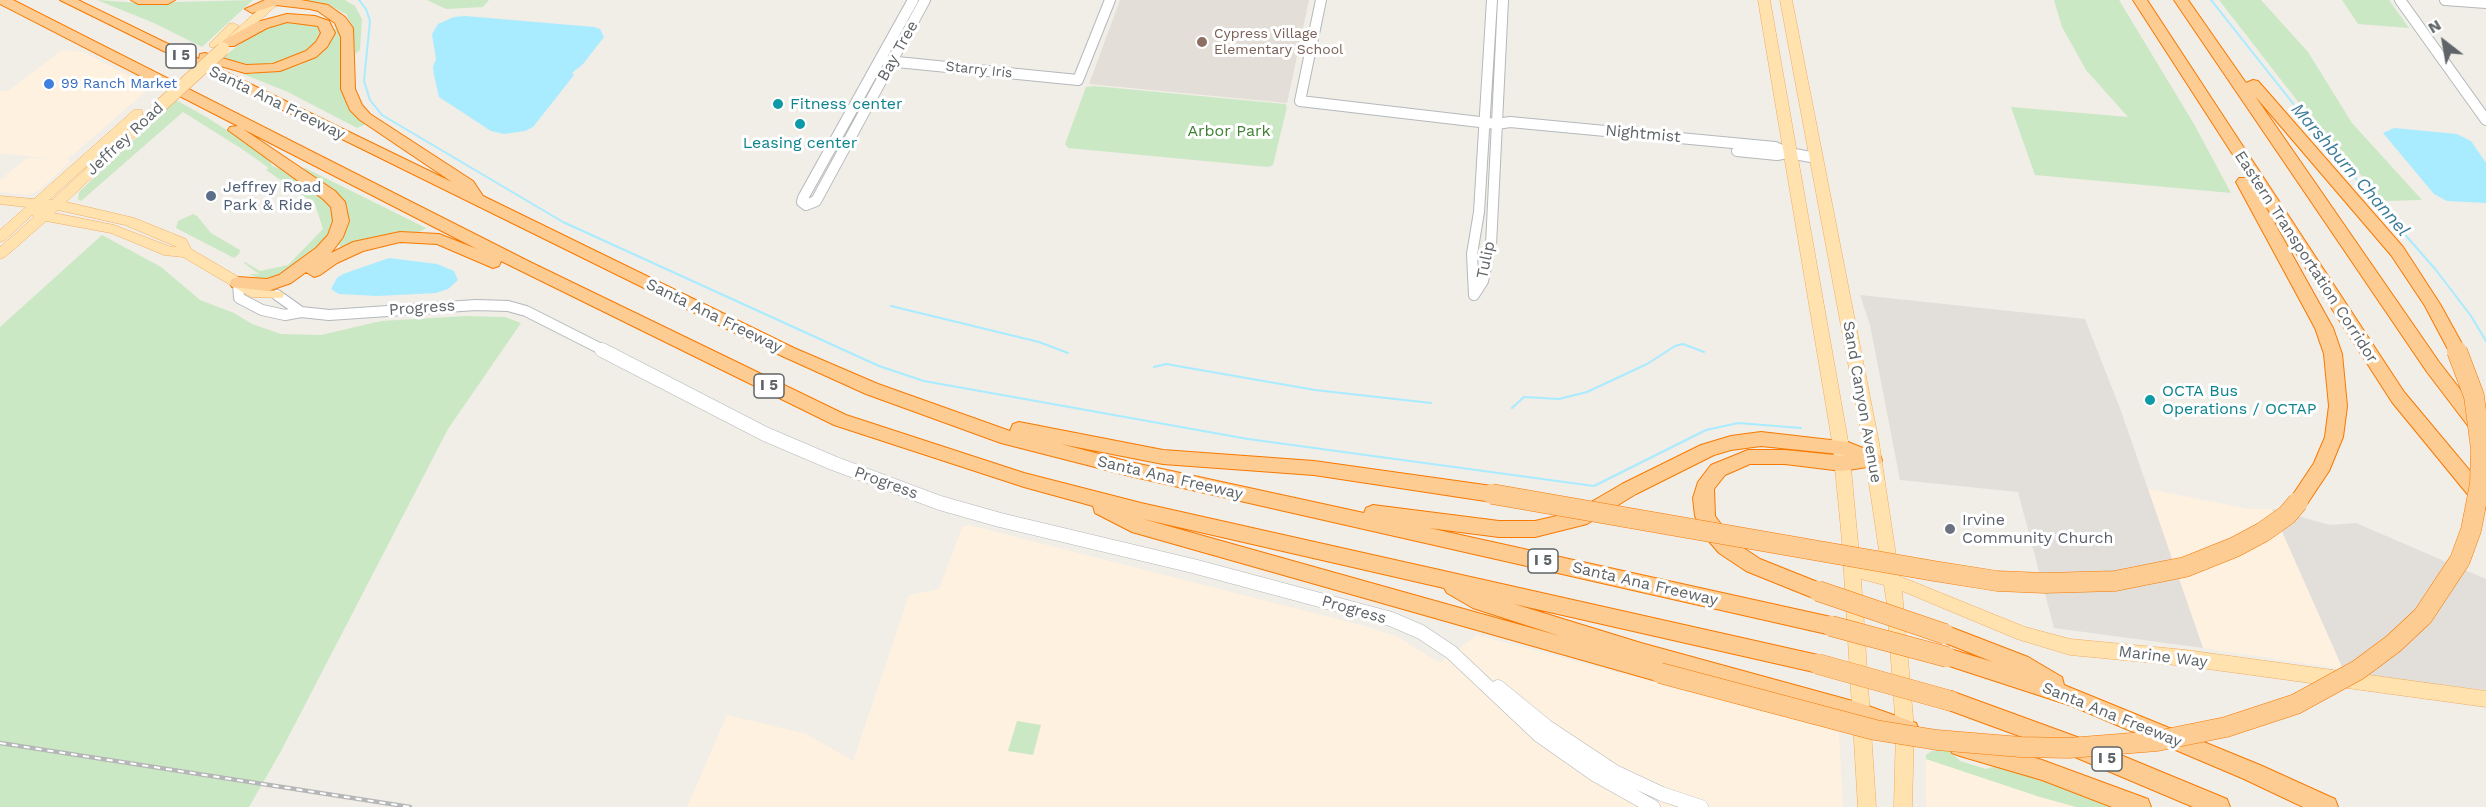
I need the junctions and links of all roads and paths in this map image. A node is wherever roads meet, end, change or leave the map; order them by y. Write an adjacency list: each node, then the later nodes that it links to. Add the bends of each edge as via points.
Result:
1 (3, 0): 25 (highway, Santa Ana Freeway / I 5)
2 (67, 0): 20 (highway, Santa Ana Freeway / I 5)
3 (138, 0): 4 (highway)
4 (168, 0)
5 (275, 0): 19 (highway); 21 (main road, Jeffrey Road); 33 (highway, via 323,8 344,23 348,37 348,89 355,107 468,185)
6 (913, 0): 22 (street, Bay Tree)
7 (925, 0): 23 (street, Bay Tree)
8 (1110, 0): 23 (street, Starry Iris, via 1078,80)
9 (1321, 0): 28 (street, Nightmist, via 1300,101)
10 (1492, 0): 28 (street, Tulip)
11 (1503, 0): 29 (street, Tulip)
12 (1764, 0): 30 (main road, Sand Canyon Avenue)
13 (1786, 0): 31 (main road, Sand Canyon Avenue)
14 (2140, 0): 26 (highway, Eastern Transportation Corridor)
15 (2181, 0): 46 (highway, via 2433,367); 49 (highway, bridge, via 2397,251 2457,351 2474,396 2481,450 2480,484 2471,530 2460,560 2423,616 2393,644 2358,670 2296,704 2226,727 2157,741 2069,748 1937,740 1875,730 1132,524)
16 (2400, 0): 27 (street)
17 (2445, 0): 18 (street)
18 (2486, 3)
19 (257, 4): 21 (main road, Jeffrey Road)
20 (124, 28): 21 (highway, via 254,70 300,61 320,47 328,33 324,24 315,20 287,18 262,25); 33 (highway, Santa Ana Freeway / I 5)
21 (222, 46): 24 (main road, Jeffrey Road, bridge)
22 (880, 61): 23 (street, Starry Iris); 23 (street, Bay Tree, via 803,198 806,205 816,201)
23 (892, 62)
24 (153, 106): 34 (main road, Jeffrey Road); 36 (main road, Jeffrey Road)
25 (219, 109): 41 (highway, Santa Ana Freeway / I 5); 42 (highway, via 231,127 329,195 341,213 335,237 304,267 276,284)
26 (2214, 115): 45 (highway, bridge, via 2225,146 2324,328 2332,354 2338,406 2334,437 2322,466 2287,514 2235,547 2185,567 2115,581 1997,581 1492,494 1314,468 1163,457); 51 (highway, Eastern Transportation Corridor, via 2398,397)
27 (2486, 120)
28 (1483, 123): 29 (street, Nightmist); 29 (street, Tulip, via 1479,212 1472,254 1474,295 1480,289 1490,257)
29 (1497, 124): 30 (street, Nightmist, via 1511,130)
30 (1789, 153): 31 (street, Nightmist); 47 (main road, Sand Canyon Avenue)
31 (1816, 158): 48 (main road, Sand Canyon Avenue)
32 (0, 200): 36 (main road)
33 (479, 203): 45 (highway, Santa Ana Freeway / I 5, via 788,352)
34 (55, 205): 36 (main road, Jeffrey Road); 39 (main road, via 140,224 181,242)
35 (0, 210): 37 (main road)
36 (41, 210): 37 (main road); 39 (main road, via 114,229 169,252); 40 (main road, Jeffrey Road)
37 (27, 213): 38 (main road)
38 (0, 237)
39 (186, 252): 42 (main road)
40 (0, 254)
41 (524, 266): 43 (highway, via 489,261 439,239 400,237 343,253); 49 (highway, Santa Ana Freeway / I 5, via 840,420)
42 (238, 283): 43 (main road, via 258,295); 44 (street, Progress, via 239,298 262,310 285,315)
43 (277, 295): 44 (street, Progress)
44 (301, 312): 55 (street, Progress, via 329,315 476,304 526,311 765,434 833,463 940,503 1000,520 1391,619 1433,639)
45 (922, 408): 50 (highway, Santa Ana Freeway / I 5, via 1008,438)
46 (2486, 436)
47 (1841, 455): 48 (highway); 50 (highway, via 1761,440 1723,445 1629,489 1580,518 1535,529 1482,527); 52 (main road, Sand Canyon Avenue); 56 (highway, bridge, via 1748,457 1718,470 1705,487 1705,516 1721,542 1760,568 2021,664)
48 (1873, 460): 54 (main road, Sand Canyon Avenue)
49 (1077, 494): 53 (highway, Santa Ana Freeway / I 5)
50 (1255, 497): 56 (highway, Santa Ana Freeway / I 5, bridge, via 1832,626)
51 (2486, 504)
52 (1852, 570): 54 (main road, Marine Way); 58 (main road, Sand Canyon Avenue)
53 (1436, 577): 58 (highway, via 1480,602); 65 (highway, Santa Ana Freeway / I 5, bridge, via 1818,664 1951,701 2069,744)
54 (1892, 580): 57 (main road, Marine Way, via 2023,634 2070,647 2186,658); 59 (main road, Sand Canyon Avenue)
55 (1476, 674): 60 (street, Progress, via 1539,735 1596,775); 61 (street, Progress, via 1615,772)
56 (2076, 698): 66 (highway, Santa Ana Freeway / I 5)
57 (2486, 699)
58 (1860, 713): 59 (highway); 62 (main road, Sand Canyon Avenue)
59 (1905, 729): 63 (main road, Sand Canyon Avenue); 64 (highway, via 2042,770)
60 (1653, 807)
61 (1701, 807)
62 (1867, 807)
63 (1903, 807)
64 (2140, 807)
65 (2219, 807)
66 (2327, 807)

